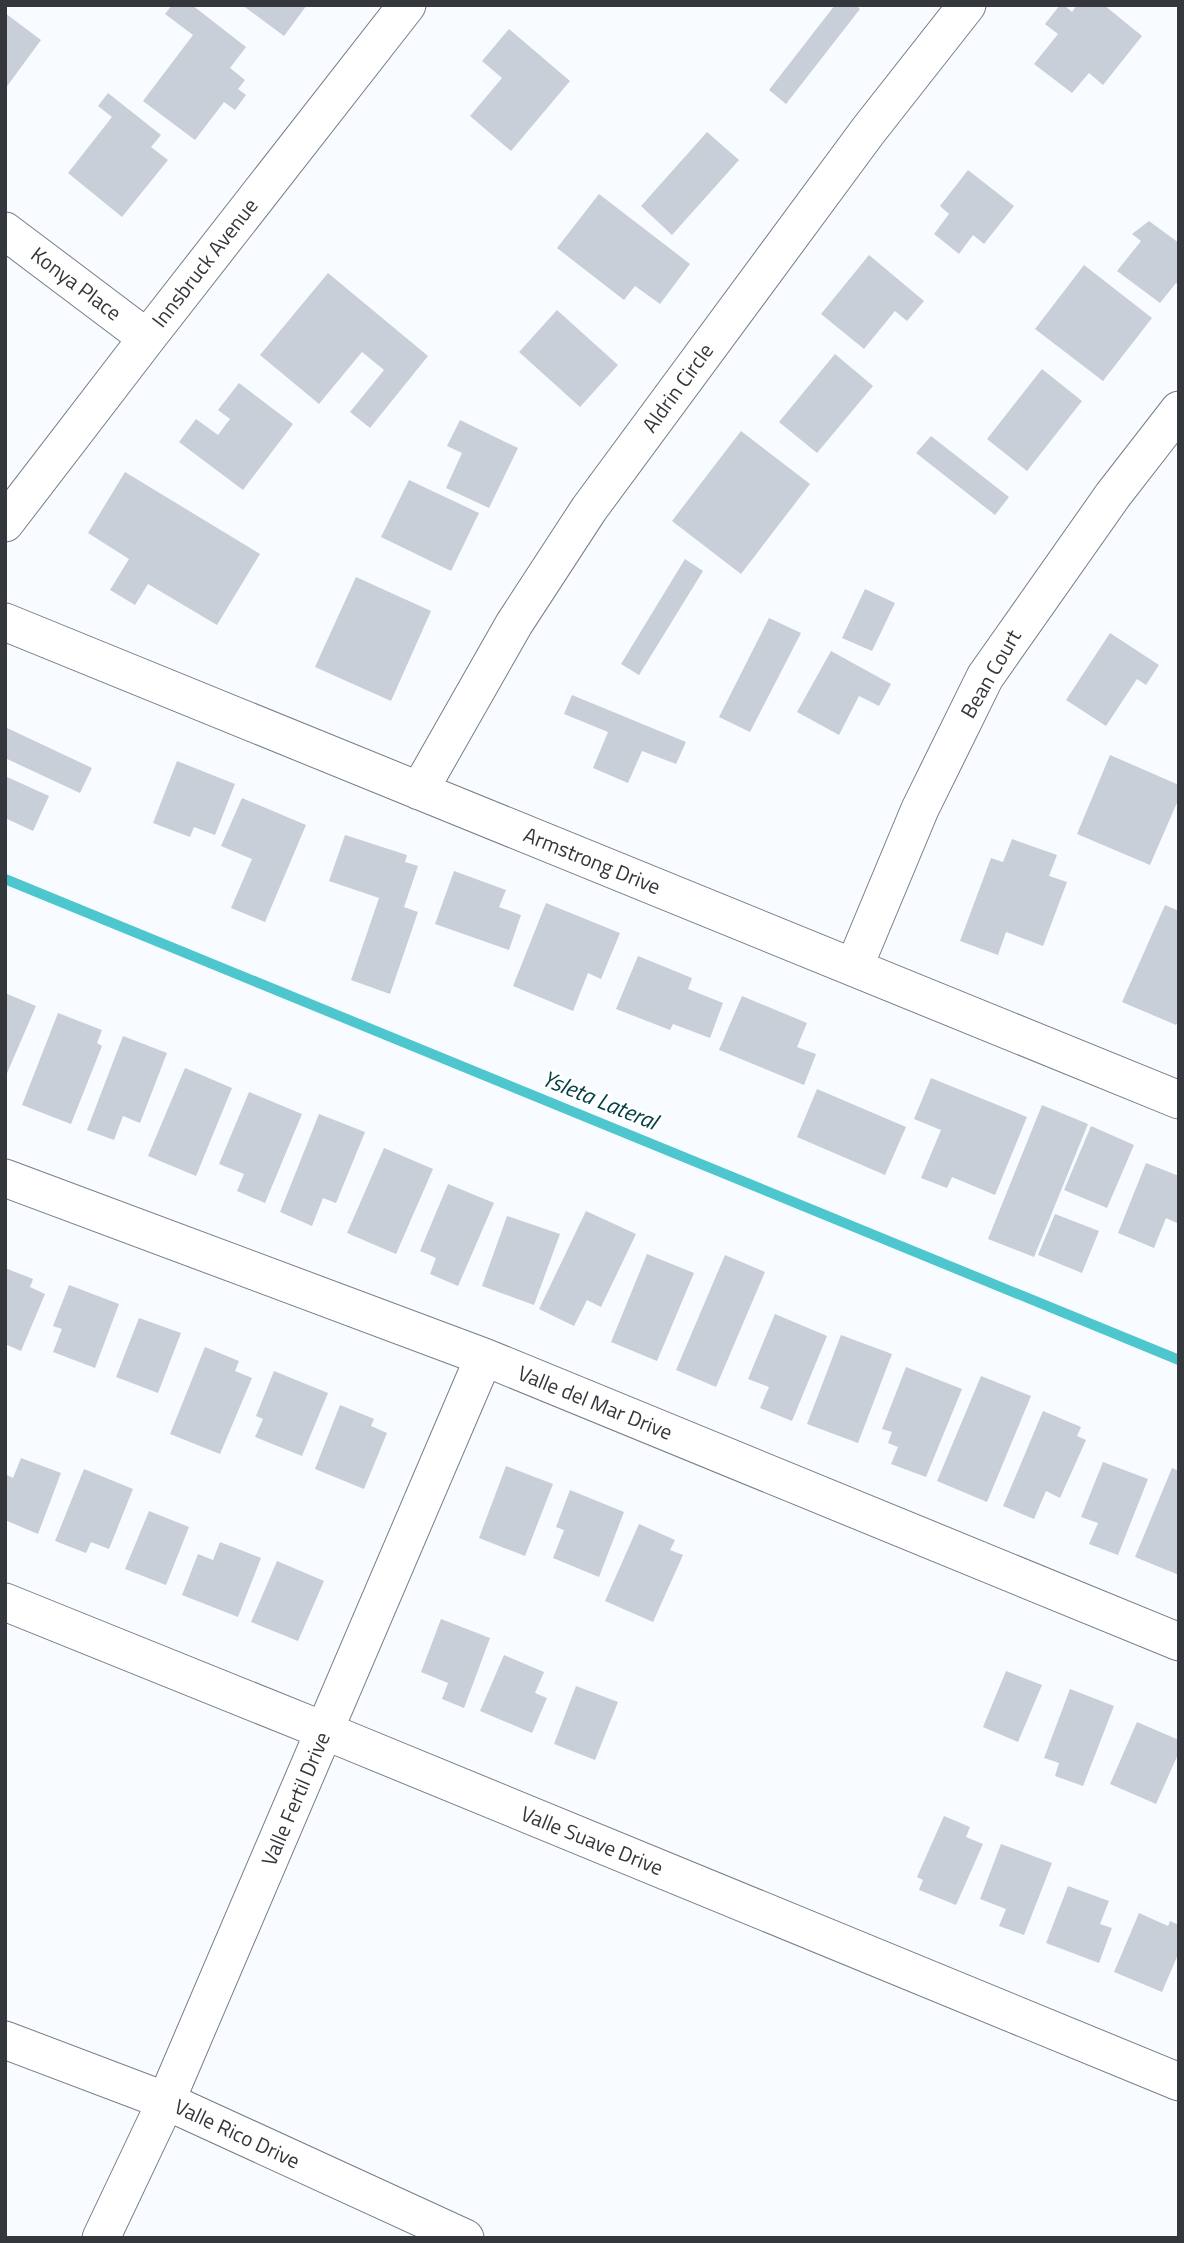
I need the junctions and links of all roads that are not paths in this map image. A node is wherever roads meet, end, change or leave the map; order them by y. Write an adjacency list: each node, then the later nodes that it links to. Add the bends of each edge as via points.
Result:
1 (407, 5): 4 (street, Innsbruck Avenue)
2 (967, 5): 8 (street, Aldrin Circle, via 868,131 589,509 514,624)
3 (5, 231): 4 (street, Konya Place)
4 (147, 338): 6 (street, Innsbruck Avenue)
5 (1179, 410): 9 (street, Bean Court, via 985,677 920,809)
6 (5, 523)
7 (5, 622): 8 (street, Armstrong Drive)
8 (419, 791): 9 (street, Armstrong Drive)
9 (853, 967): 10 (street, Armstrong Drive)
10 (1179, 1100)
11 (5, 1178): 12 (street, Valle del Mar Drive)
12 (484, 1357): 14 (street, Valle del Mar Drive); 15 (street, Valle Fertil Drive)
13 (5, 1602): 15 (street, Valle Suave Drive)
14 (1179, 1642)
15 (325, 1731): 17 (street, Valle Suave Drive); 18 (street, Valle Fertil Drive)
16 (5, 2040): 18 (street, Valle Rico Drive)
17 (1179, 2082)
18 (166, 2101): 19 (street, Valle Fertil Drive); 20 (street, Valle Rico Drive)
19 (101, 2238)
20 (465, 2238)

